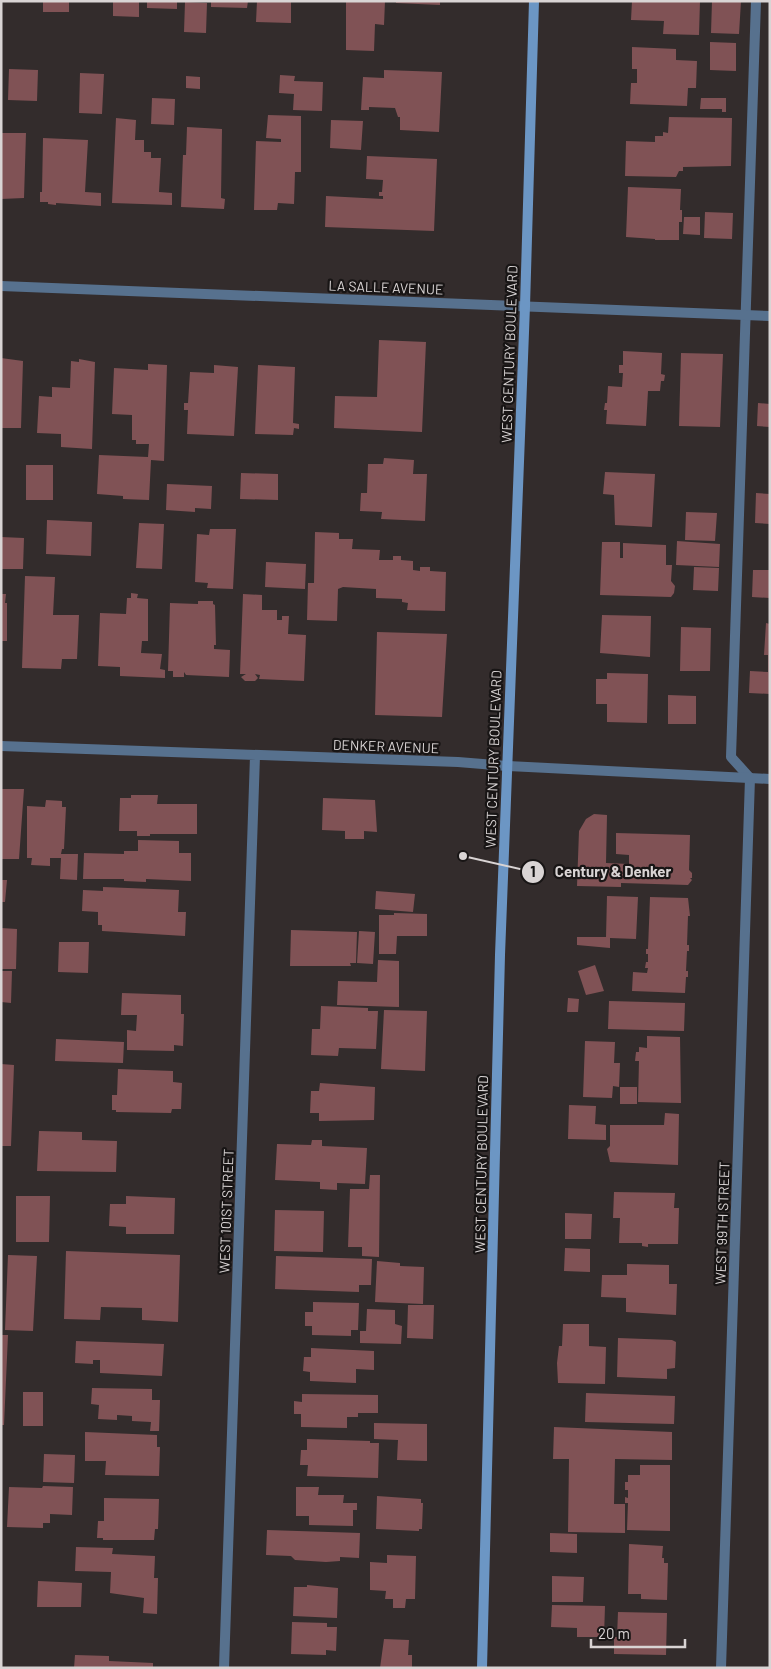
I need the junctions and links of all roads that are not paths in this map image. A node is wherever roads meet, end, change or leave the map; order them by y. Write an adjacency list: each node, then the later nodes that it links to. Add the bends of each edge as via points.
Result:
1 (534, 1): 4 (main road, WEST CENTURY BOULEVARD)
2 (756, 1): 5 (street)
3 (1, 286): 4 (street, LA SALLE AVENUE)
4 (525, 306): 5 (street, LA SALLE AVENUE); 9 (main road, WEST CENTURY BOULEVARD)
5 (747, 315): 6 (street, LA SALLE AVENUE); 10 (street, via 731,757)
6 (770, 316)
7 (1, 746): 8 (street, DENKER AVENUE)
8 (255, 756): 9 (street, DENKER AVENUE); 12 (street, WEST 101ST STREET)
9 (507, 766): 10 (street, DENKER AVENUE); 13 (main road, WEST CENTURY BOULEVARD)
10 (750, 778): 11 (street, DENKER AVENUE); 14 (street, WEST 99TH STREET)
11 (770, 779)
12 (224, 1668)
13 (482, 1668)
14 (721, 1668)

